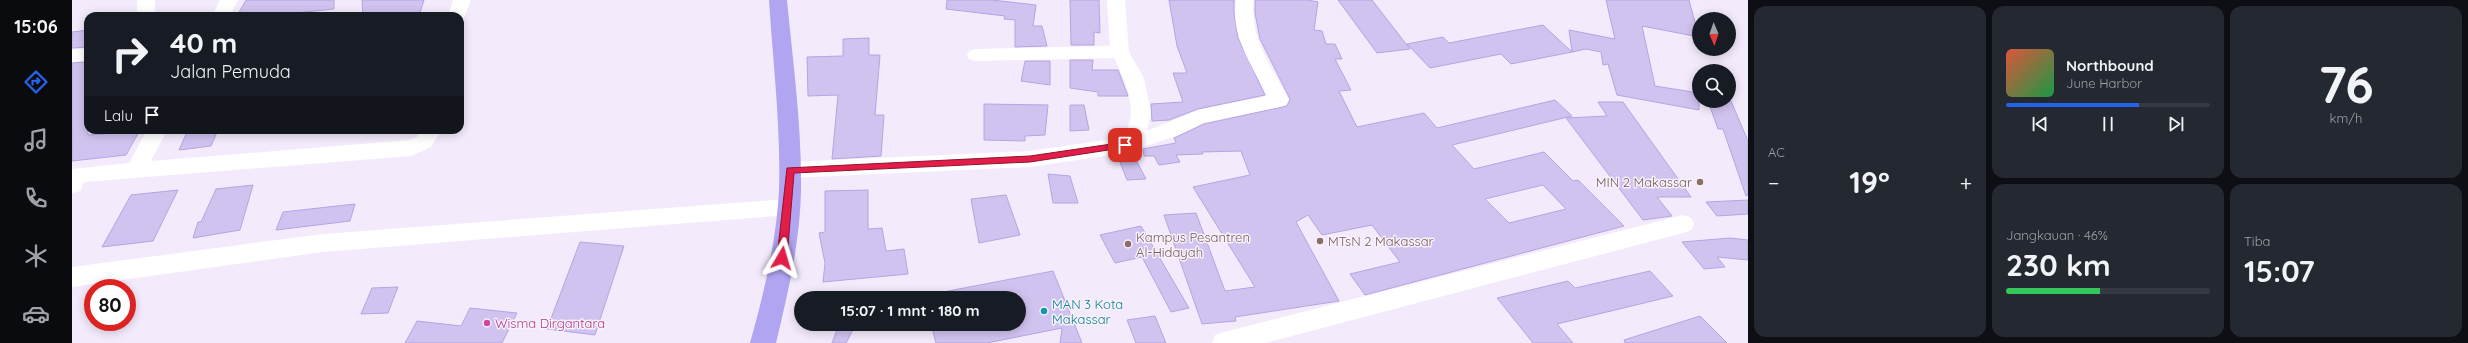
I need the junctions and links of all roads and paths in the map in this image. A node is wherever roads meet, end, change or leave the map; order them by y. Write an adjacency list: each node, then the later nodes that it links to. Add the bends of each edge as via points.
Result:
1 (146, 0): 7 (street)
2 (230, 0): 8 (street)
3 (462, 0): 9 (street)
4 (778, 0): 17 (highway)
5 (1116, 0): 10 (street)
6 (1245, 0): 16 (street, via 1245,32 1279,100 1198,117 1172,130)
7 (146, 12)
8 (223, 12)
9 (458, 12)
10 (1120, 52): 12 (street); 16 (street, via 1134,78 1141,113 1138,128)
11 (84, 54): 13 (street)
12 (976, 55)
13 (72, 56)
14 (156, 134): 18 (street)
15 (430, 134): 18 (street, via 424,142 411,148)
16 (1125, 145): 17 (street, via 1030,159)
17 (790, 170): 20 (highway)
18 (135, 171): 19 (street)
19 (74, 179)
20 (788, 210): 22 (street, via 323,243); 23 (street, via 320,253); 24 (highway, via 780,273)
21 (1683, 224): 25 (street)
22 (72, 276)
23 (72, 285)
24 (763, 343)
25 (1224, 343)

